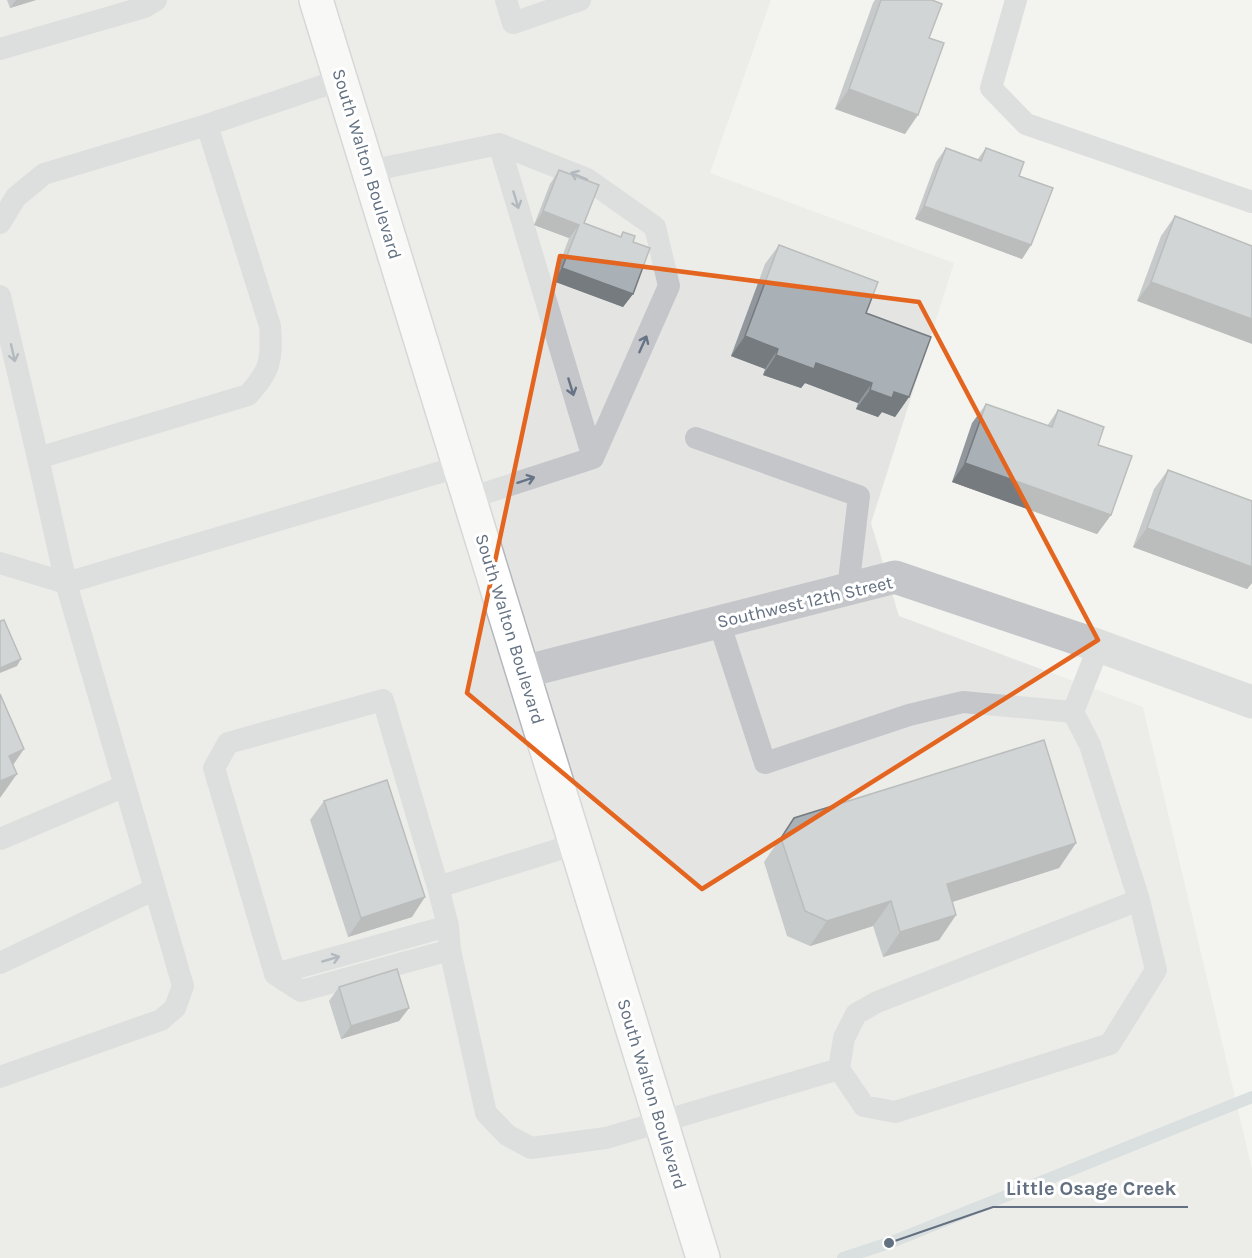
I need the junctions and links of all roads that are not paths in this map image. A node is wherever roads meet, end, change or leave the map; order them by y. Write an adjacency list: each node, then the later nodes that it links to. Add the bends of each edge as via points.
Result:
1 (156, 0): 6 (lane, via 145,7)
2 (316, 0): 7 (main road, South Walton Boulevard)
3 (506, 0): 4 (lane, via 513,22)
4 (580, 0)
5 (1016, 0): 11 (lane, via 991,88 1026,124)
6 (0, 49)
7 (340, 80): 8 (lane); 10 (main road, South Walton Boulevard)
8 (207, 125): 12 (lane, via 44,174 16,197); 15 (lane, via 270,326 272,355 264,378 248,395)
9 (499, 144): 10 (lane); 16 (lane, one-way to 16); 16 (lane, one-way to 9, via 669,286 655,227 587,179)
10 (369, 171): 17 (main road, South Walton Boulevard)
11 (1252, 202)
12 (0, 224)
13 (0, 296): 15 (lane, one-way to 15)
14 (696, 438): 21 (lane, via 859,496)
15 (38, 458): 20 (lane)
16 (593, 458): 18 (lane, one-way to 16)
17 (461, 466): 18 (main road, South Walton Boulevard); 20 (lane)
18 (470, 498): 24 (main road, South Walton Boulevard)
19 (0, 563): 20 (lane)
20 (66, 583): 27 (lane)
21 (848, 589): 22 (street, Southwest 12th Street); 23 (street, Southwest 12th Street, via 895,577)
22 (718, 622): 24 (street, Southwest 12th Street); 26 (lane, via 765,763 909,715 963,702)
23 (1099, 646): 25 (street, Southwest 12th Street); 26 (lane)
24 (523, 672): 29 (main road, South Walton Boulevard)
25 (1252, 702)
26 (1073, 712): 32 (lane, via 1090,745)
27 (125, 786): 28 (lane); 31 (lane)
28 (0, 839)
29 (576, 844): 30 (lane); 39 (main road, South Walton Boulevard)
30 (438, 887): 33 (lane); 36 (lane, via 383,700 228,743 214,768)
31 (155, 889): 35 (lane); 38 (lane, via 183,986 175,1008 161,1020)
32 (1139, 900): 37 (lane, via 866,1008 856,1014 844,1038); 37 (lane, via 1156,970 1110,1044 895,1112 864,1106)
33 (448, 926): 34 (lane); 36 (lane, one-way to 33)
34 (450, 950): 36 (lane, via 301,991); 39 (lane, via 486,1113 507,1135 531,1148 606,1138)
35 (0, 963)
36 (275, 974)
37 (839, 1069): 39 (lane)
38 (0, 1077)
39 (661, 1122): 40 (main road, South Walton Boulevard)
40 (703, 1258)

